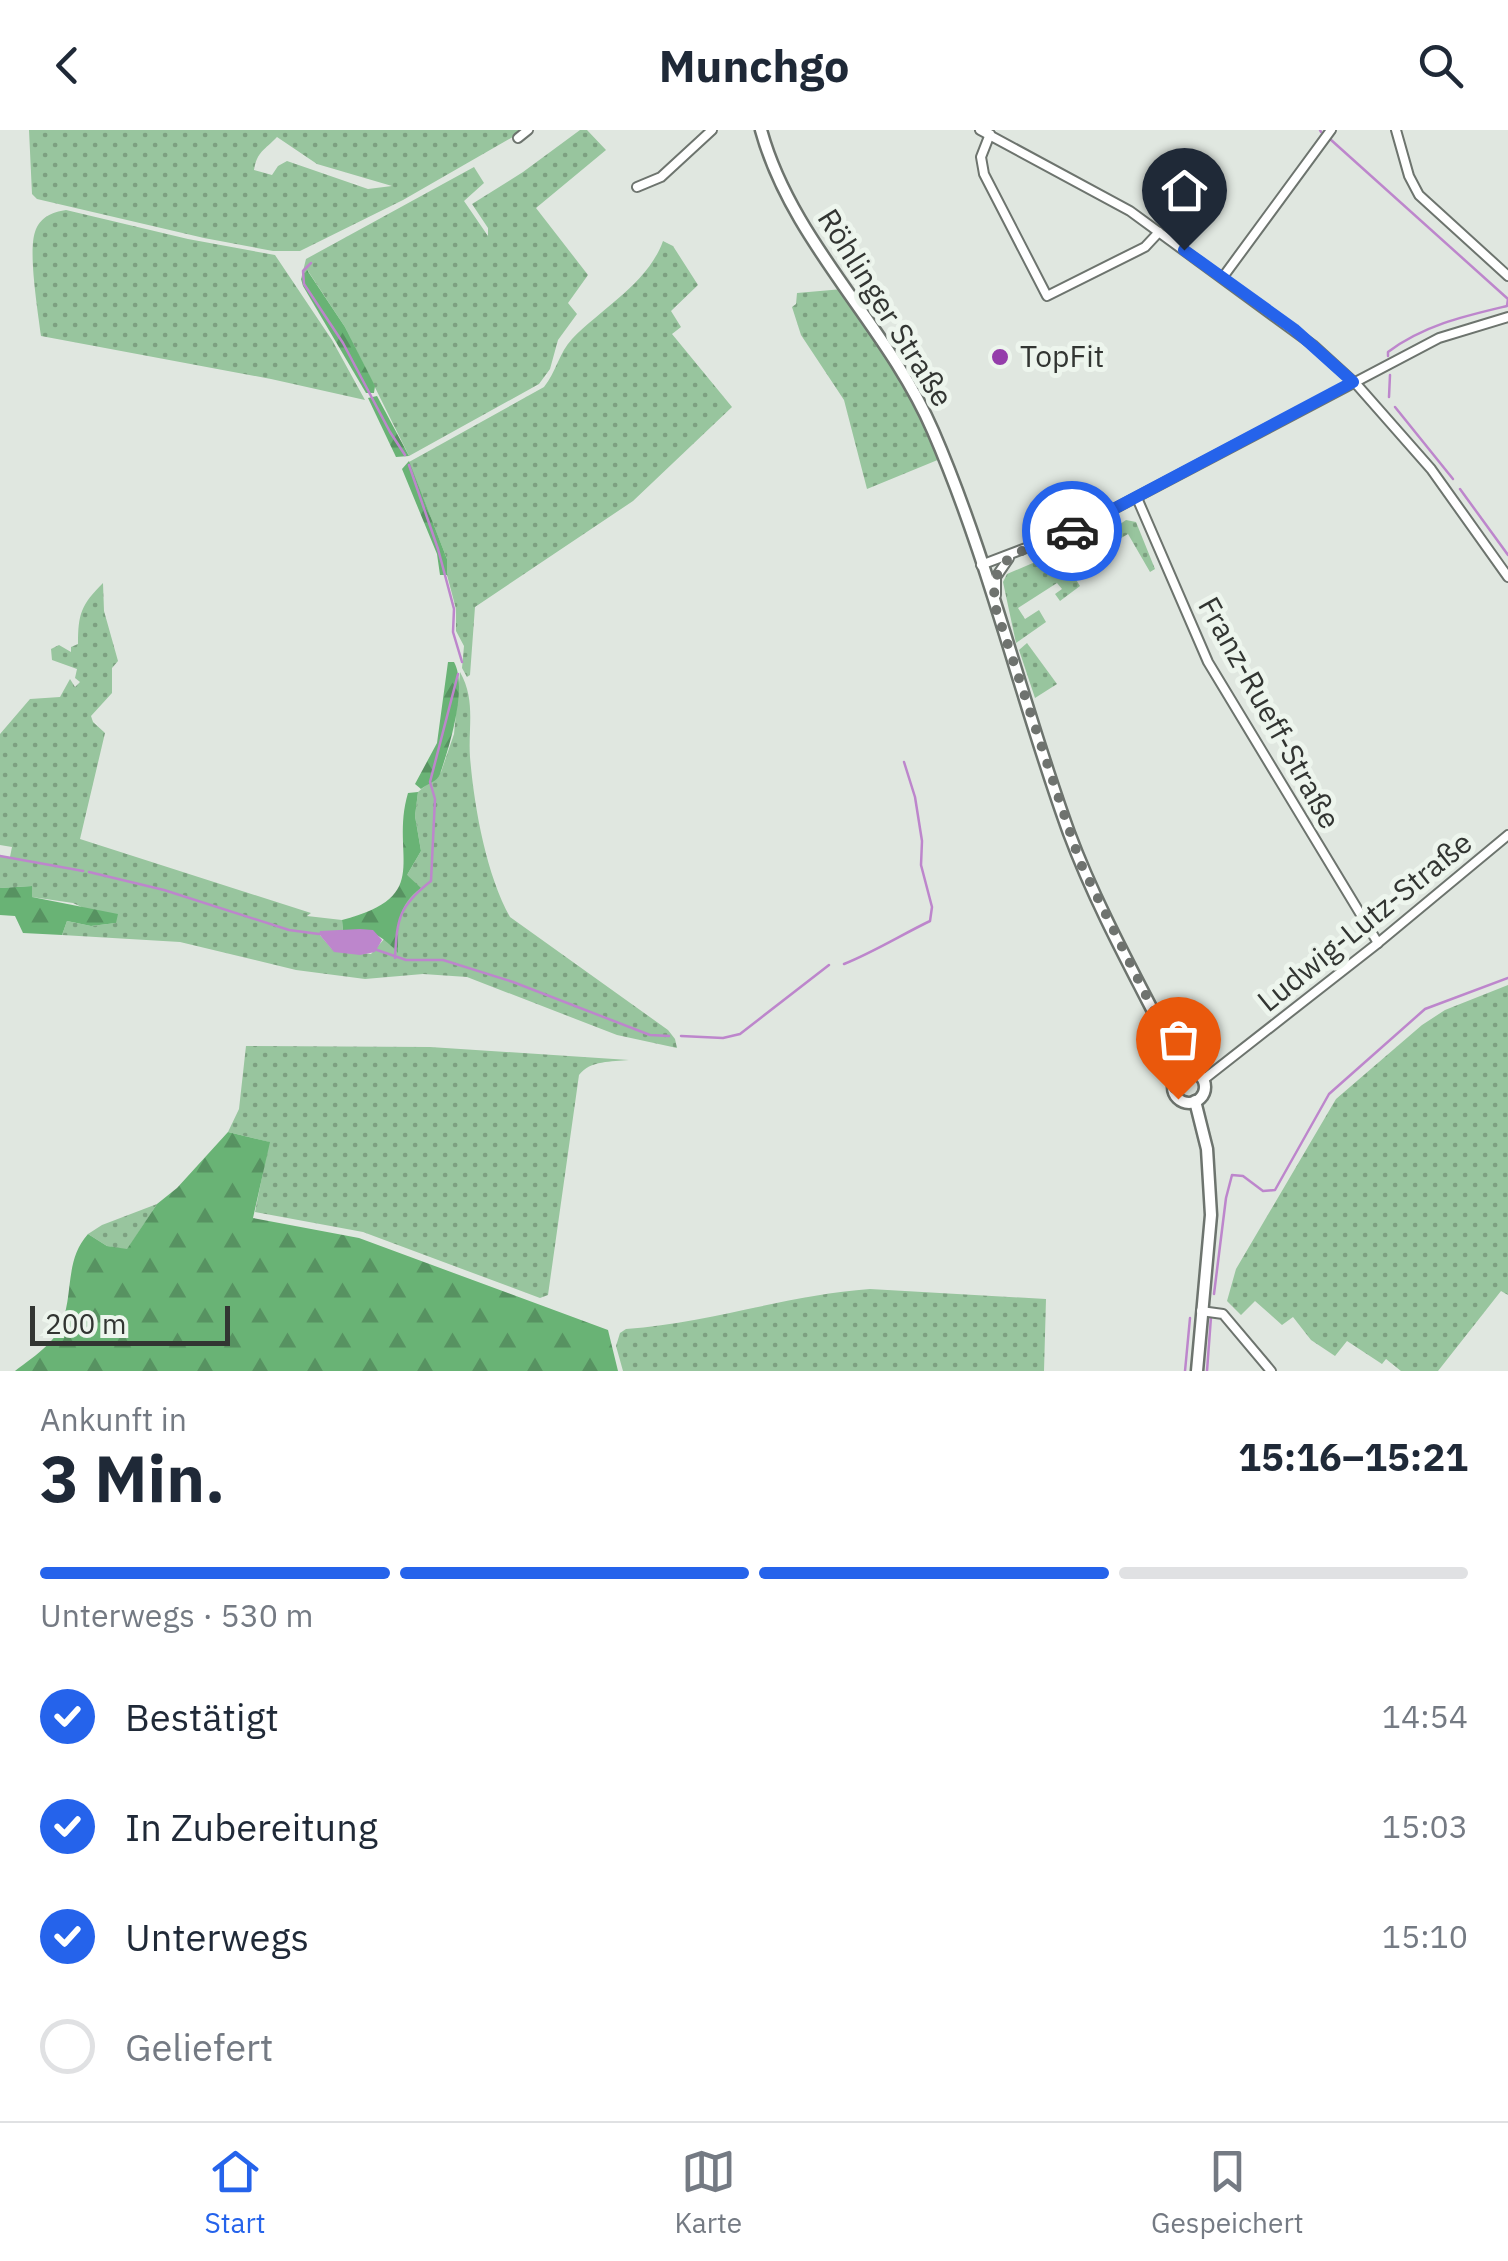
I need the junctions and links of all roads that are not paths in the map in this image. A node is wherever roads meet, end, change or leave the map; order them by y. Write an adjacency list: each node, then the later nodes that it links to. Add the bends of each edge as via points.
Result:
1 (528, 130): 8 (street)
2 (712, 130): 9 (street, via 661,177)
3 (761, 130): 17 (street, Röhlinger Straße, via 789,201 921,404)
4 (980, 130): 7 (street)
5 (1331, 130): 12 (street)
6 (1396, 130): 11 (street, via 1420,194)
7 (990, 134): 10 (street); 10 (street, via 984,174 1047,296 1146,246)
8 (518, 138)
9 (636, 188)
10 (1160, 232): 12 (street)
11 (1508, 276)
12 (1223, 277): 14 (street)
13 (1508, 316): 14 (street, via 1438,338)
14 (1353, 382): 15 (street); 18 (street, via 1432,469)
15 (1137, 498): 16 (street); 21 (street, Franz-Rueff-Straße, via 1208,662)
16 (1012, 555): 17 (street); 19 (street, via 998,570)
17 (980, 565): 19 (street, Röhlinger Straße)
18 (1508, 576)
19 (993, 600): 22 (street, Röhlinger Straße, via 1080,862)
20 (1508, 835): 21 (street, Ludwig-Lutz-Straße)
21 (1378, 943): 23 (street, Ludwig-Lutz-Straße)
22 (1184, 1072): 23 (street); 24 (street, via 1174,1080 1175,1095)
23 (1202, 1080): 24 (street, via 1204,1090)
24 (1195, 1101): 25 (street, via 1211,1186)
25 (1201, 1310): 26 (street); 27 (street, via 1222,1314)
26 (1197, 1371)
27 (1272, 1371)

